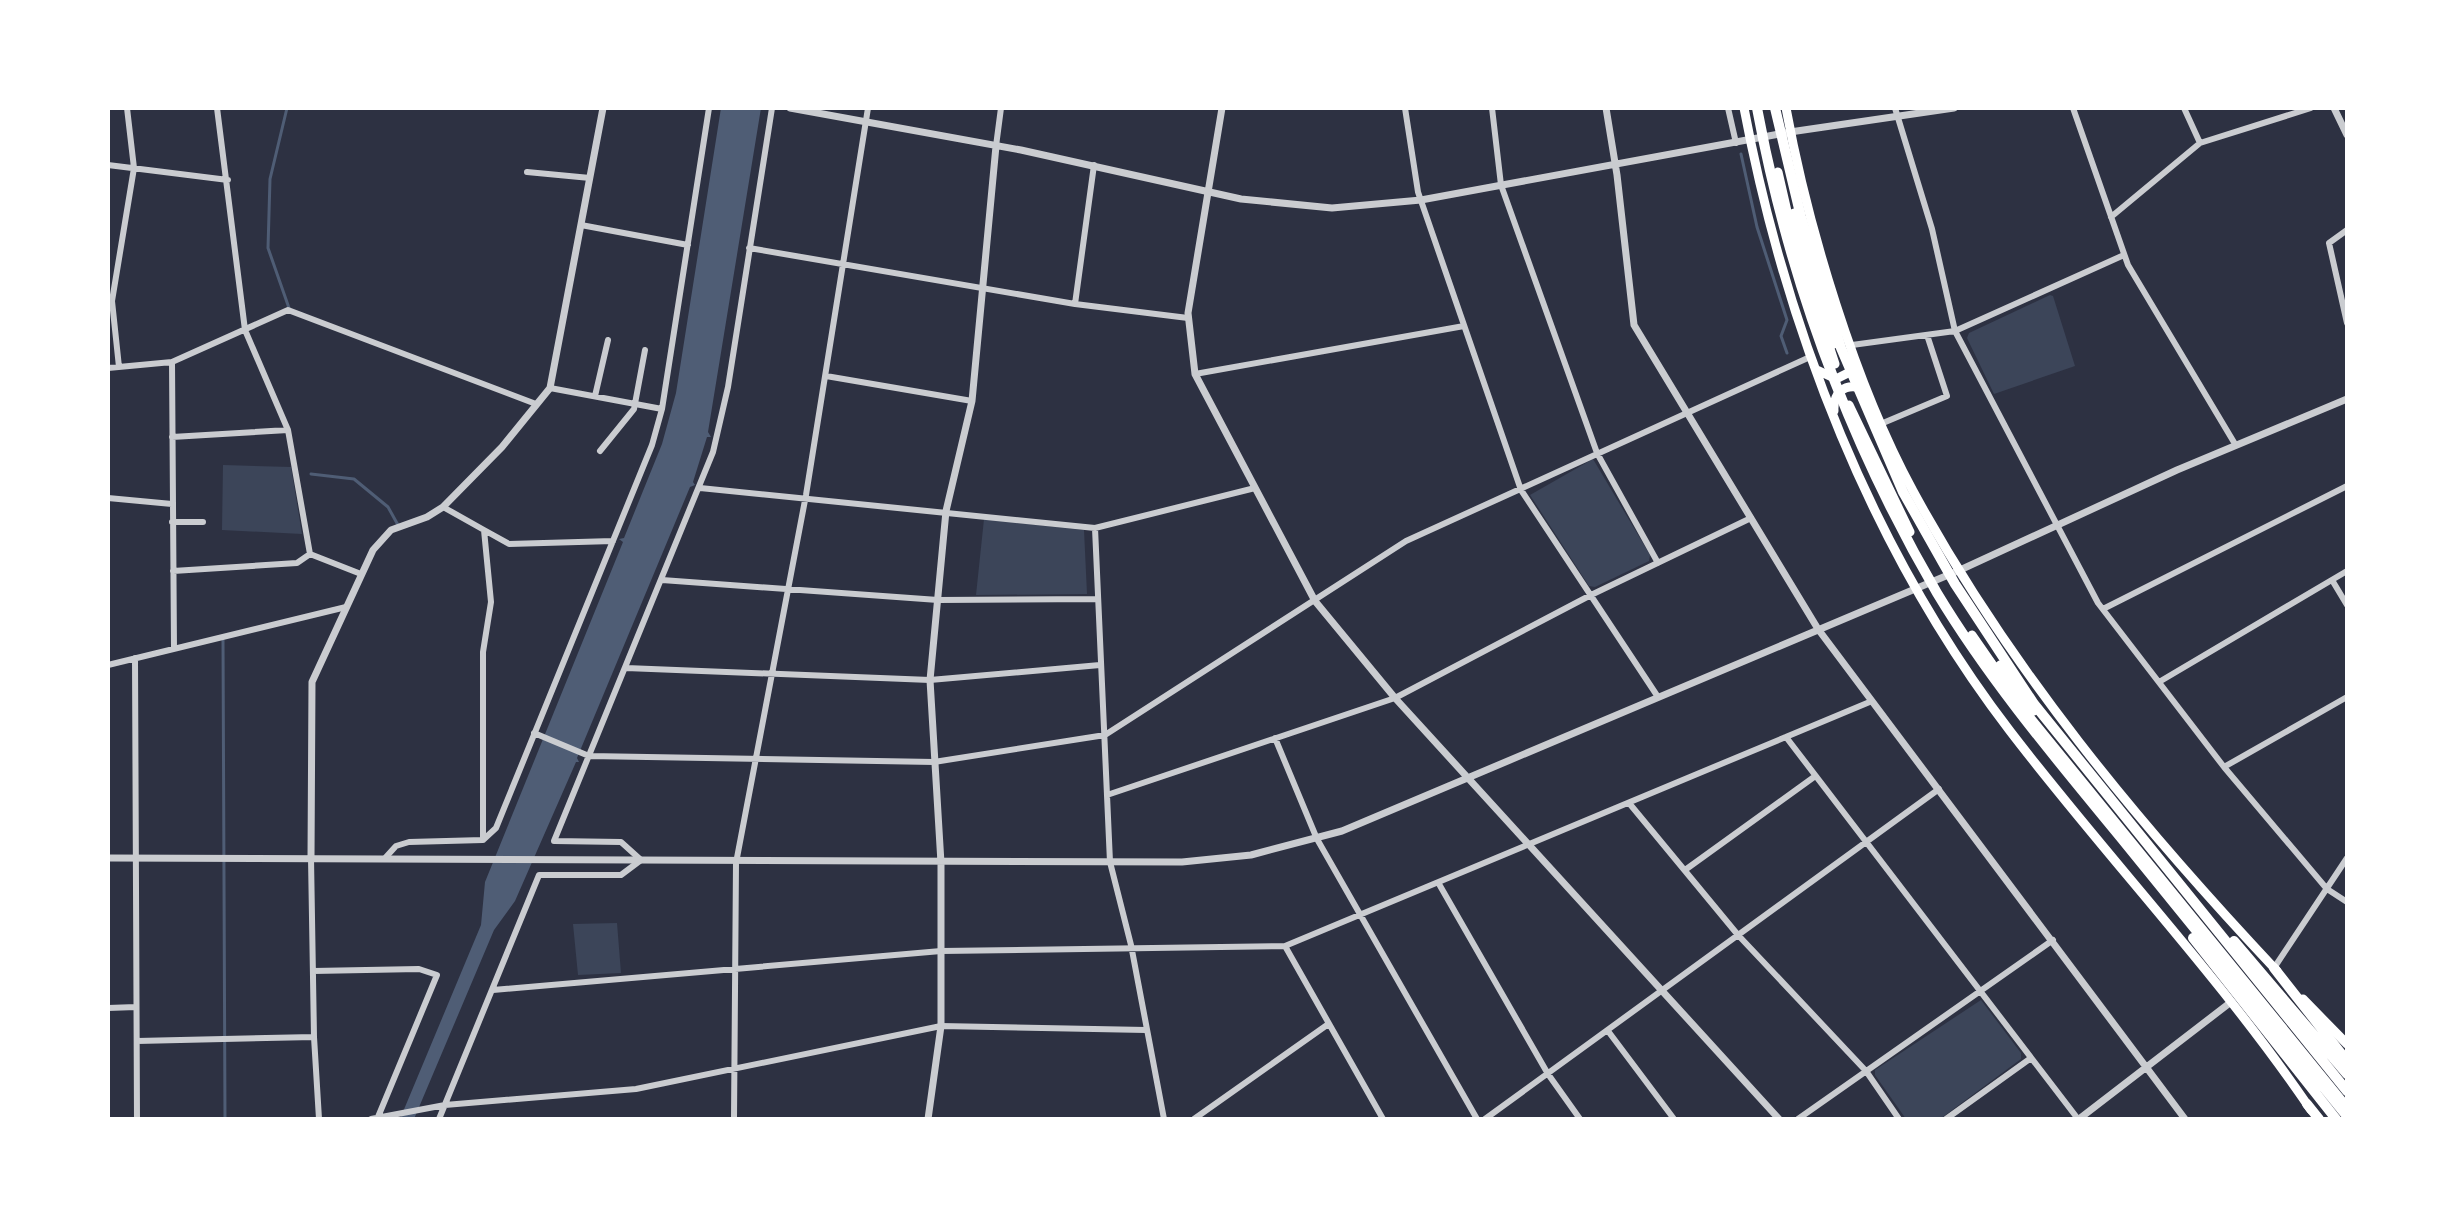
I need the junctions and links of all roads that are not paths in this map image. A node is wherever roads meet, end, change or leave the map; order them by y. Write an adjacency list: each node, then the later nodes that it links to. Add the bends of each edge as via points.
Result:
1 (127, 108): 34 (street)
2 (217, 108): 38 (street)
3 (603, 108): 37 (street)
4 (709, 108): 45 (street)
5 (772, 108): 46 (street)
6 (790, 108): 24 (street)
7 (868, 108): 24 (street)
8 (1001, 108): 30 (street)
9 (1222, 108): 40 (street)
10 (1405, 108): 41 (street)
11 (1492, 108): 39 (street)
12 (1606, 108): 33 (street)
13 (1728, 108): 28 (street)
14 (1744, 108): 27 (highway)
15 (1757, 108): 147 (highway, via 1800,289 1844,409 1885,498 1976,653)
16 (1775, 108): 159 (highway, via 1841,348 1903,492 1991,643 2034,704)
17 (1786, 108): 25 (highway)
18 (1954, 108): 23 (street)
19 (2073, 108): 42 (street)
20 (2184, 108): 29 (street)
21 (2311, 108): 29 (street)
22 (2334, 108): 26 (street)
23 (1896, 112): 25 (street); 55 (street, via 1932,229)
24 (865, 121): 30 (street); 48 (street)
25 (1790, 132): 27 (street); 58 (highway)
26 (2347, 135)
27 (1750, 140): 28 (street); 61 (highway, via 1774,241)
28 (1736, 143): 33 (street)
29 (2200, 143): 42 (street)
30 (996, 146): 32 (street); 49 (street)
31 (108, 165): 34 (street)
32 (1094, 165): 40 (street); 50 (street)
33 (1616, 165): 39 (street); 76 (street, via 1632,321)
34 (134, 168): 38 (street); 63 (street, via 112,301)
35 (1781, 171): 62 (highway)
36 (527, 172): 37 (street)
37 (590, 178): 43 (street)
38 (228, 180): 54 (street)
39 (1501, 185): 41 (street); 83 (street)
40 (1206, 191): 41 (street, via 1309,207); 51 (street)
41 (1421, 200): 53 (street)
42 (2111, 217): 47 (street)
43 (581, 225): 45 (street); 67 (street)
44 (2347, 230): 52 (street, via 2329,243)
45 (688, 245): 75 (street)
46 (749, 248): 48 (street); 85 (street, via 728,387)
47 (2124, 255): 55 (street); 81 (street)
48 (844, 264): 49 (street); 66 (street)
49 (984, 288): 50 (street); 70 (street)
50 (1075, 304): 51 (street)
51 (1188, 318): 65 (street)
52 (2347, 323)
53 (1464, 326): 65 (street); 87 (street)
54 (245, 330): 60 (street); 73 (street, via 288,310); 79 (street)
55 (1955, 331): 56 (street); 96 (street)
56 (1927, 335): 58 (street); 78 (street, via 1947,396)
57 (608, 340): 68 (street)
58 (1853, 347): 61 (highway, via 1852,367 1842,377 1829,379); 71 (highway)
59 (645, 350): 74 (street)
60 (172, 362): 63 (street); 80 (street)
61 (1812, 362): 76 (street); 77 (highway)
62 (1837, 363)
63 (119, 367): 64 (street)
64 (108, 368)
65 (1195, 374): 86 (street)
66 (826, 376): 70 (street); 89 (street)
67 (550, 388): 68 (street); 73 (street)
68 (595, 396): 74 (street)
69 (2347, 399): 81 (street)
70 (972, 401): 92 (street)
71 (1874, 402): 77 (highway, via 1859,387 1846,387 1835,397); 78 (highway)
72 (1852, 403): 99 (highway)
73 (536, 404): 91 (street)
74 (635, 404): 75 (street); 82 (street)
75 (662, 409): 100 (street)
76 (1687, 413): 83 (street); 93 (street)
77 (1835, 419): 109 (highway)
78 (1883, 423): 103 (highway, via 1912,488)
79 (288, 430): 80 (street); 101 (street)
80 (172, 437): 90 (street)
81 (2235, 444): 96 (street)
82 (600, 451)
83 (1597, 453): 87 (street); 102 (street)
84 (2347, 486): 117 (street)
85 (700, 488): 89 (street); 107 (street)
86 (1255, 488): 97 (street); 114 (street)
87 (1521, 490): 111 (street); 114 (street, via 1406,541)
88 (108, 498): 90 (street)
89 (805, 498): 92 (street); 110 (street)
90 (172, 504): 94 (street)
91 (443, 507): 98 (street); 106 (street, via 391,530)
92 (946, 511): 97 (street); 113 (street)
93 (1751, 518): 102 (street); 118 (street)
94 (172, 522): 95 (street); 104 (street)
95 (203, 522)
96 (2056, 525): 103 (street); 117 (street)
97 (1095, 528): 112 (street)
98 (484, 530): 100 (street, via 509,544); 145 (street, via 491,602 483,652)
99 (1913, 530)
100 (613, 541): 131 (street)
101 (310, 554): 104 (street, via 297,563); 106 (street)
102 (1658, 563): 111 (street)
103 (1960, 570): 109 (street); 169 (highway, via 2046,703)
104 (173, 571): 119 (street)
105 (2347, 571): 108 (street)
106 (361, 574): 116 (street)
107 (662, 580): 110 (street); 123 (street)
108 (2332, 580): 115 (street); 126 (street)
109 (1918, 587): 118 (street); 175 (highway, via 2010,731)
110 (788, 590): 113 (street); 124 (street)
111 (1591, 595): 127 (street); 129 (street)
112 (1098, 599): 113 (street); 122 (street)
113 (938, 600): 125 (street)
114 (1315, 601): 129 (street); 132 (street)
115 (2347, 605)
116 (346, 607): 119 (street); 152 (street, via 310,694)
117 (2103, 609): 126 (street)
118 (1818, 629): 127 (street); 130 (street)
119 (174, 649): 120 (street)
120 (135, 658): 121 (street); 151 (street)
121 (108, 665)
122 (1100, 665): 125 (street); 132 (street)
123 (626, 668): 124 (street); 135 (street)
124 (772, 673): 125 (street); 136 (street)
125 (930, 680): 137 (street)
126 (2159, 682): 138 (street)
127 (1658, 697): 140 (street)
128 (2347, 697): 138 (street)
129 (1395, 698): 134 (street); 140 (street)
130 (1872, 701): 133 (street); 141 (street)
131 (536, 734): 135 (street); 145 (street, via 496,828)
132 (1105, 735): 137 (street); 142 (street)
133 (1786, 737): 139 (street); 143 (street)
134 (1275, 738): 142 (street); 144 (street)
135 (588, 755): 136 (street); 154 (street, via 554,841 621,842)
136 (755, 760): 137 (street); 156 (street)
137 (934, 762): 157 (street)
138 (2224, 767): 161 (street)
139 (1814, 777): 146 (street); 158 (street)
140 (1467, 778): 144 (street); 148 (street)
141 (1939, 789): 146 (street); 165 (street)
142 (1107, 795): 155 (street)
143 (1629, 803): 148 (street); 158 (street)
144 (1317, 839): 155 (street, via 1217,860); 163 (street)
145 (483, 840): 149 (street, via 409,842)
146 (1867, 842): 164 (street); 174 (street)
147 (2124, 842): 198 (highway); 219 (highway)
148 (1529, 845): 160 (street); 173 (street)
149 (386, 857): 152 (street); 154 (street)
150 (108, 858): 151 (street)
151 (135, 858): 152 (street); 176 (street)
152 (311, 858): 171 (street)
153 (2347, 858): 161 (street)
154 (641, 860): 156 (street); 172 (street, via 621,875 539,875)
155 (1110, 862): 157 (street); 166 (street)
156 (736, 863): 157 (street); 170 (street)
157 (941, 863): 168 (street)
158 (1685, 870): 164 (street)
159 (2178, 882): 192 (highway, via 2269,979); 193 (highway)
160 (1439, 884): 163 (street); 191 (street)
161 (2327, 889): 162 (street); 169 (street)
162 (2347, 902)
163 (1362, 916): 167 (street); 208 (street)
164 (1738, 935): 173 (street); 189 (street)
165 (2053, 940): 174 (street); 187 (street)
166 (1131, 945): 167 (street); 168 (street); 180 (street)
167 (1285, 946): 178 (street)
168 (941, 951): 170 (street); 179 (street)
169 (2274, 968): 184 (highway); 186 (highway)
170 (734, 969): 172 (street); 188 (street)
171 (313, 971): 182 (street); 199 (street, via 419,969 437,975)
172 (493, 990): 196 (street)
173 (1662, 991): 181 (street); 212 (street)
174 (1980, 991): 185 (street); 189 (street)
175 (2231, 1002): 187 (street); 195 (highway)
176 (136, 1007): 177 (street); 183 (street)
177 (108, 1008)
178 (1327, 1025): 206 (street); 207 (street)
179 (941, 1026): 180 (street); 188 (street); 204 (street)
180 (1146, 1030): 205 (street)
181 (1608, 1031): 191 (street); 211 (street)
182 (314, 1037): 183 (street); 201 (street)
183 (137, 1041): 200 (street)
184 (2347, 1044)
185 (2031, 1058): 215 (street); 216 (street)
186 (2347, 1061)
187 (2148, 1065): 216 (street); 217 (street)
188 (733, 1067): 196 (street, via 636,1089); 203 (street)
189 (1866, 1071): 213 (street); 214 (street)
190 (2318, 1072): 194 (highway, via 2024,710 1975,634); 197 (highway); 198 (highway)
191 (1548, 1074): 209 (street); 210 (street)
192 (2347, 1074)
193 (2347, 1091)
194 (2347, 1099)
195 (2307, 1104): 218 (highway)
196 (445, 1105): 199 (street); 202 (street)
197 (2347, 1107)
198 (2347, 1117)
199 (377, 1118)
200 (137, 1119)
201 (319, 1119)
202 (439, 1119)
203 (734, 1119)
204 (928, 1119)
205 (1164, 1119)
206 (1194, 1119)
207 (1383, 1119)
208 (1477, 1119)
209 (1485, 1119)
210 (1580, 1119)
211 (1674, 1119)
212 (1779, 1119)
213 (1798, 1119)
214 (1899, 1119)
215 (1946, 1119)
216 (2079, 1119)
217 (2185, 1119)
218 (2318, 1119)
219 (2336, 1119)

